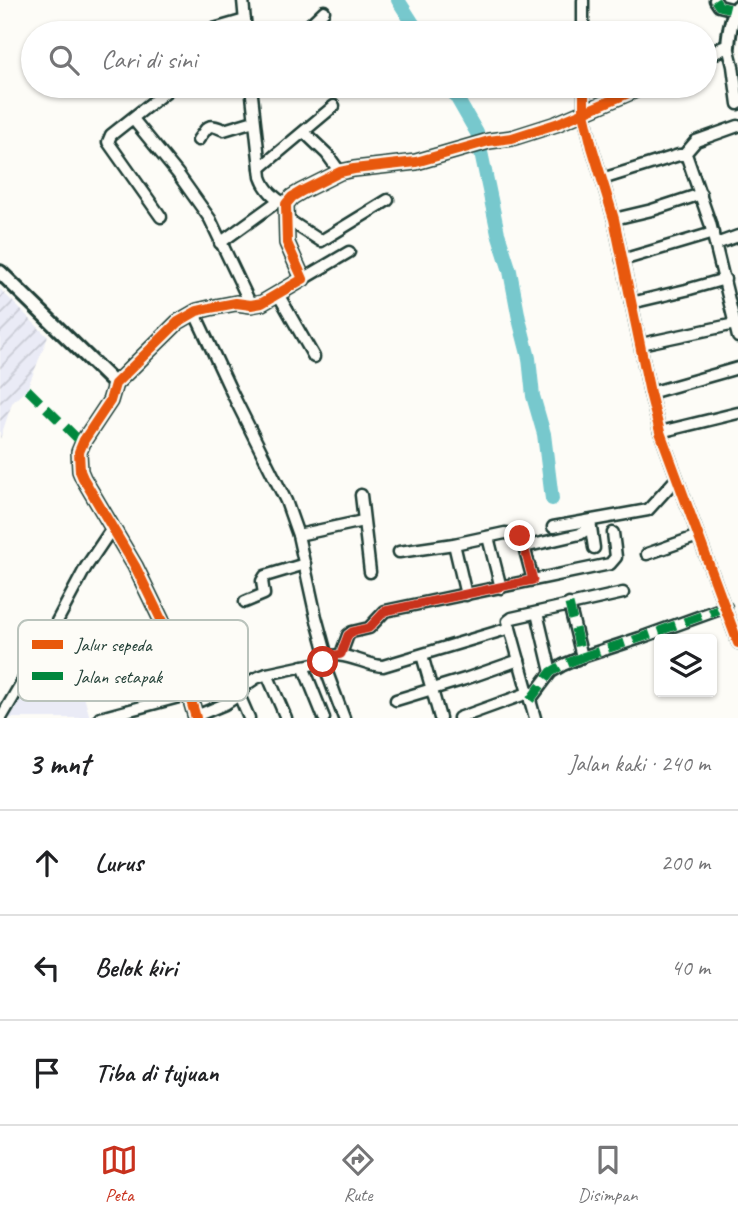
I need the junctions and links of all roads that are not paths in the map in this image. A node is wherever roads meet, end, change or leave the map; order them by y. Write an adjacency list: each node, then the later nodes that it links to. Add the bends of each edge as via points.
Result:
1 (243, 0): 6 (street)
2 (583, 0): 9 (street)
3 (715, 0): 4 (street, via 719,6)
4 (737, 9): 10 (street)
5 (324, 11): 8 (street)
6 (245, 20): 7 (street)
7 (242, 21)
8 (314, 21)
9 (583, 21)
10 (732, 40): 15 (street)
11 (158, 98): 18 (street)
12 (252, 98): 19 (street)
13 (583, 98): 17 (street)
14 (618, 98): 17 (street)
15 (738, 104)
16 (334, 106): 21 (street)
17 (584, 113): 25 (street, via 512,138 416,162); 26 (street)
18 (132, 118): 30 (street, via 111,135 109,144); 35 (street, via 188,186)
19 (254, 121): 22 (street, via 224,130 208,127); 24 (street)
20 (738, 126): 23 (street, via 696,141)
21 (304, 132): 24 (street); 25 (street)
22 (198, 140)
23 (684, 155): 26 (street); 27 (street)
24 (260, 168): 29 (street, via 262,181)
25 (340, 172): 29 (street)
26 (602, 179): 32 (street)
27 (701, 194): 32 (street); 34 (street)
28 (388, 200): 31 (street, via 321,241)
29 (282, 202): 31 (street); 35 (street)
30 (161, 217)
31 (287, 219): 39 (street, via 286,238)
32 (614, 219): 37 (street)
33 (738, 236): 34 (street)
34 (715, 239): 37 (street); 40 (street)
35 (220, 243): 43 (street)
36 (349, 252): 39 (street)
37 (622, 260): 42 (street)
38 (0, 272): 50 (street)
39 (303, 279): 41 (street)
40 (725, 279): 42 (street); 45 (street)
41 (278, 295): 43 (street); 48 (street)
42 (631, 303): 47 (street)
43 (251, 305): 44 (street, via 236,303)
44 (197, 312): 50 (street, via 171,328); 61 (street)
45 (735, 324): 46 (street); 47 (street)
46 (738, 337)
47 (641, 344): 51 (street)
48 (314, 357)
49 (738, 368): 51 (street)
50 (115, 384): 58 (street, via 110,401 79,452 83,478)
51 (650, 393): 53 (street)
52 (738, 413): 53 (street)
53 (660, 432): 54 (street)
54 (677, 478): 57 (street, via 648,510); 62 (street)
55 (361, 495): 56 (street)
56 (363, 521): 61 (street); 70 (street)
57 (588, 521): 59 (street); 65 (street, via 580,534); 66 (street)
58 (113, 527): 79 (street); 80 (street)
59 (552, 527)
60 (613, 533): 71 (street, via 616,557 610,564)
61 (298, 535): 69 (street)
62 (698, 536): 68 (street); 77 (street)
63 (488, 537): 64 (street); 65 (street, via 516,534); 72 (street)
64 (454, 544): 67 (street); 74 (street)
65 (524, 547): 71 (street)
66 (594, 548)
67 (399, 552)
68 (647, 554)
69 (304, 564): 75 (street, via 265,576 264,593); 86 (street)
70 (370, 572)
71 (533, 580): 72 (street)
72 (501, 588): 74 (street)
73 (623, 593): 76 (street)
74 (466, 595): 83 (street, via 385,611 369,628 348,635)
75 (245, 602)
76 (569, 604): 78 (street); 85 (street)
77 (726, 607): 82 (street); 85 (street)
78 (537, 613): 81 (street, via 510,618); 89 (street)
79 (58, 620)
80 (162, 620)
81 (510, 628): 84 (street); 87 (street)
82 (738, 643)
83 (341, 654): 84 (street, via 375,666); 86 (street)
84 (422, 655): 93 (street)
85 (582, 657): 89 (street)
86 (325, 659): 88 (street); 105 (street)
87 (519, 660): 93 (street); 94 (street)
88 (303, 666): 90 (street); 104 (street)
89 (551, 673): 94 (street)
90 (267, 674): 91 (street); 103 (street)
91 (248, 684)
92 (18, 689): 100 (street)
93 (432, 689): 95 (street); 106 (street)
94 (529, 697): 107 (street); 108 (street)
95 (396, 700)
96 (160, 701): 101 (street)
97 (230, 701): 99 (street)
98 (242, 701): 102 (street)
99 (196, 717)
100 (1, 718)
101 (100, 718)
102 (249, 718)
103 (286, 718)
104 (324, 718)
105 (344, 718)
106 (440, 718)
107 (459, 718)
108 (535, 718)

